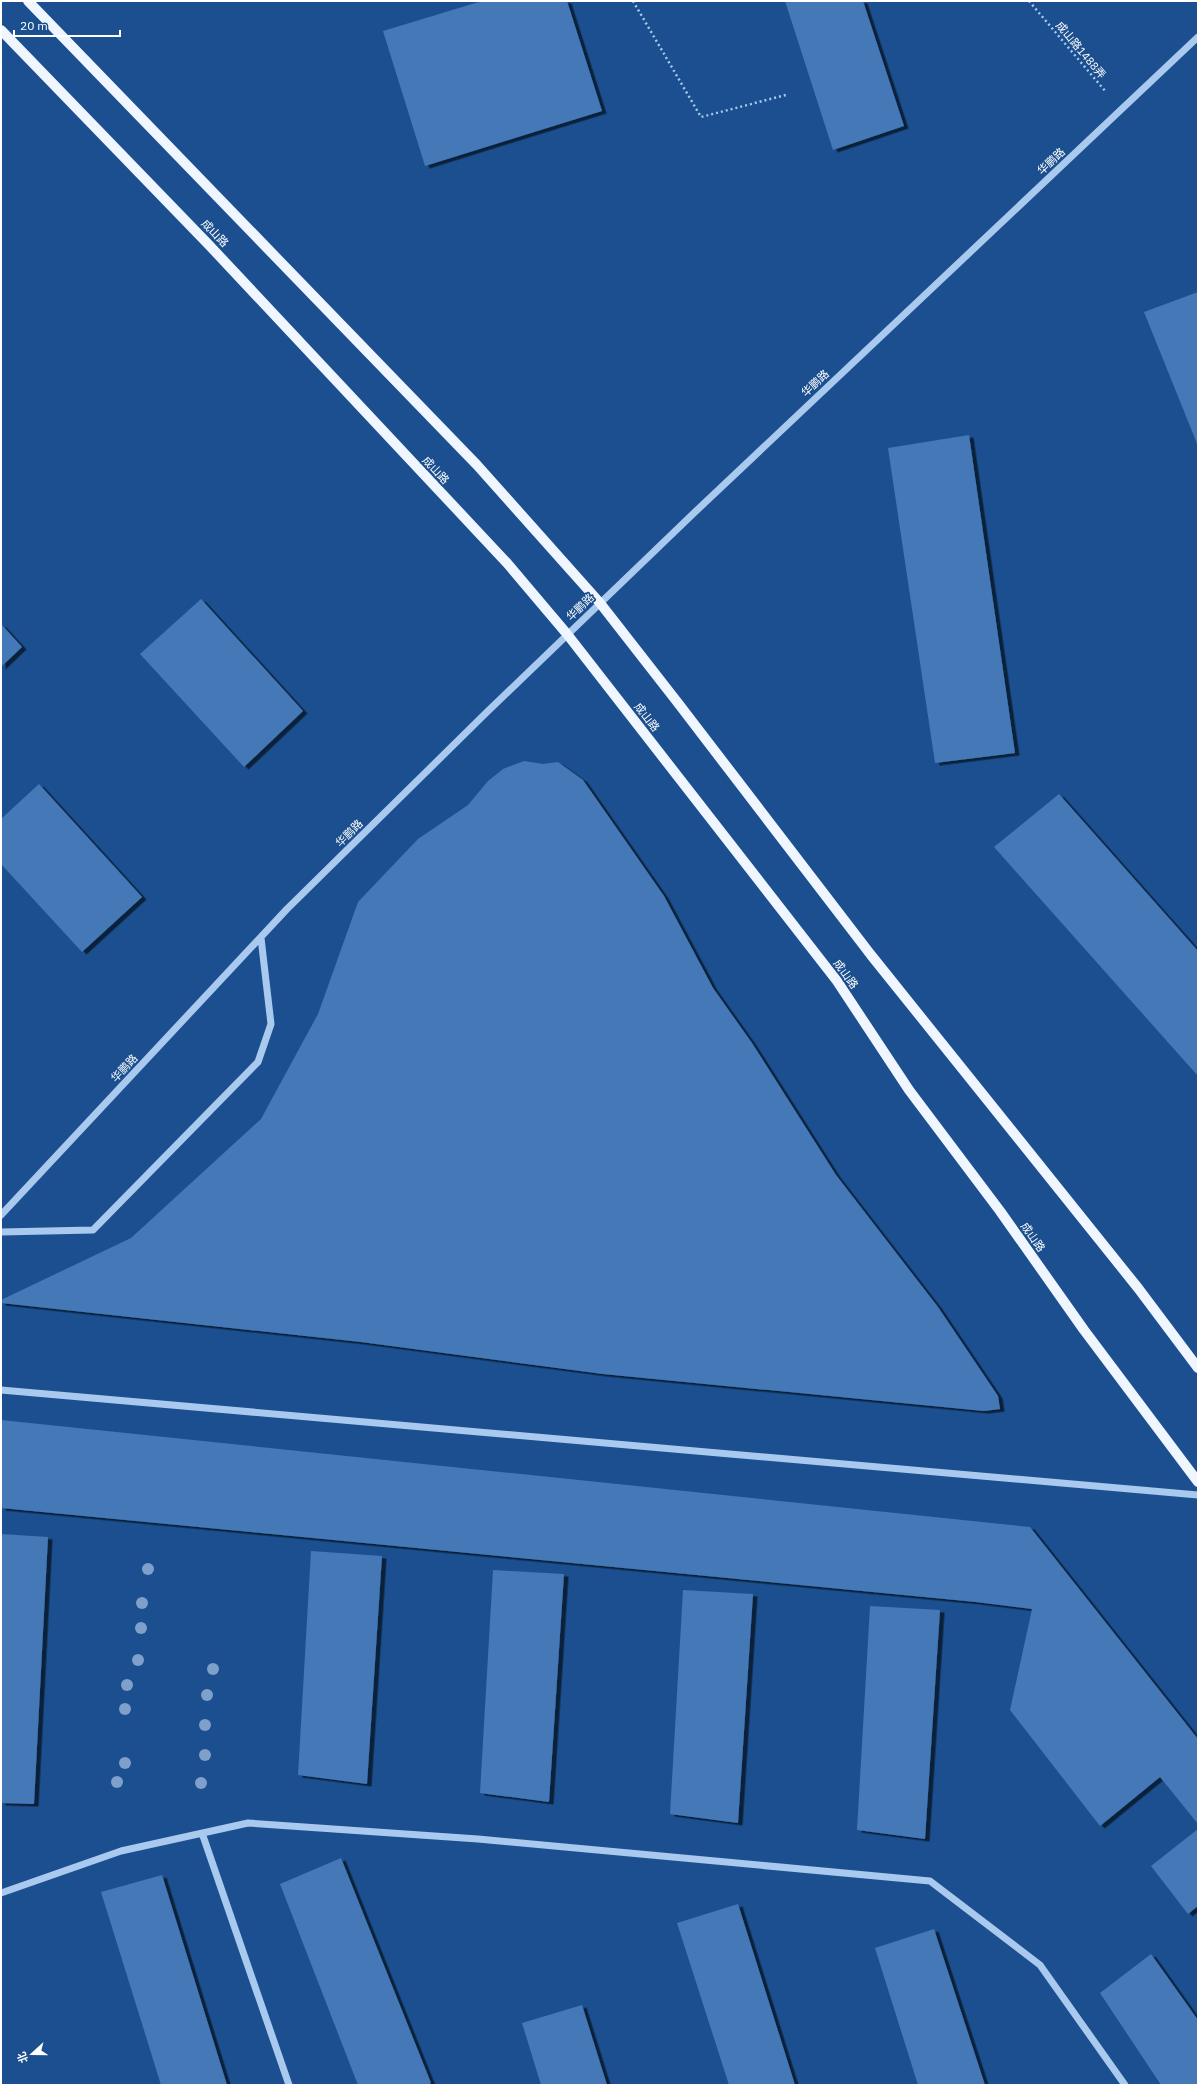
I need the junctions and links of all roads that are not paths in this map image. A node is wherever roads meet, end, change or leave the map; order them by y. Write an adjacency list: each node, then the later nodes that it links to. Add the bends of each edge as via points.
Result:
1 (28, 1): 4 (main road, via 477,466)
2 (1, 30): 5 (main road, 成山路, via 209,245 432,482 507,563)
3 (1198, 37): 4 (street, 华鹏路)
4 (600, 603): 5 (street, 华鹏路); 9 (main road, via 871,955 1128,1276)
5 (567, 634): 6 (street, 华鹏路, via 298,898); 11 (main road, 成山路, via 837,981 909,1090)
6 (261, 938): 7 (street, 华鹏路); 8 (street, via 271,1024 258,1062 93,1230)
7 (1, 1215)
8 (1, 1232)
9 (1198, 1368)
10 (1, 1390): 12 (street)
11 (1198, 1482)
12 (1198, 1495)
13 (202, 1833): 14 (street, via 120,1851); 15 (street); 16 (street, via 248,1823 478,1840 930,1881 1040,1965)
14 (1, 1893)
15 (289, 2085)
16 (1125, 2085)

